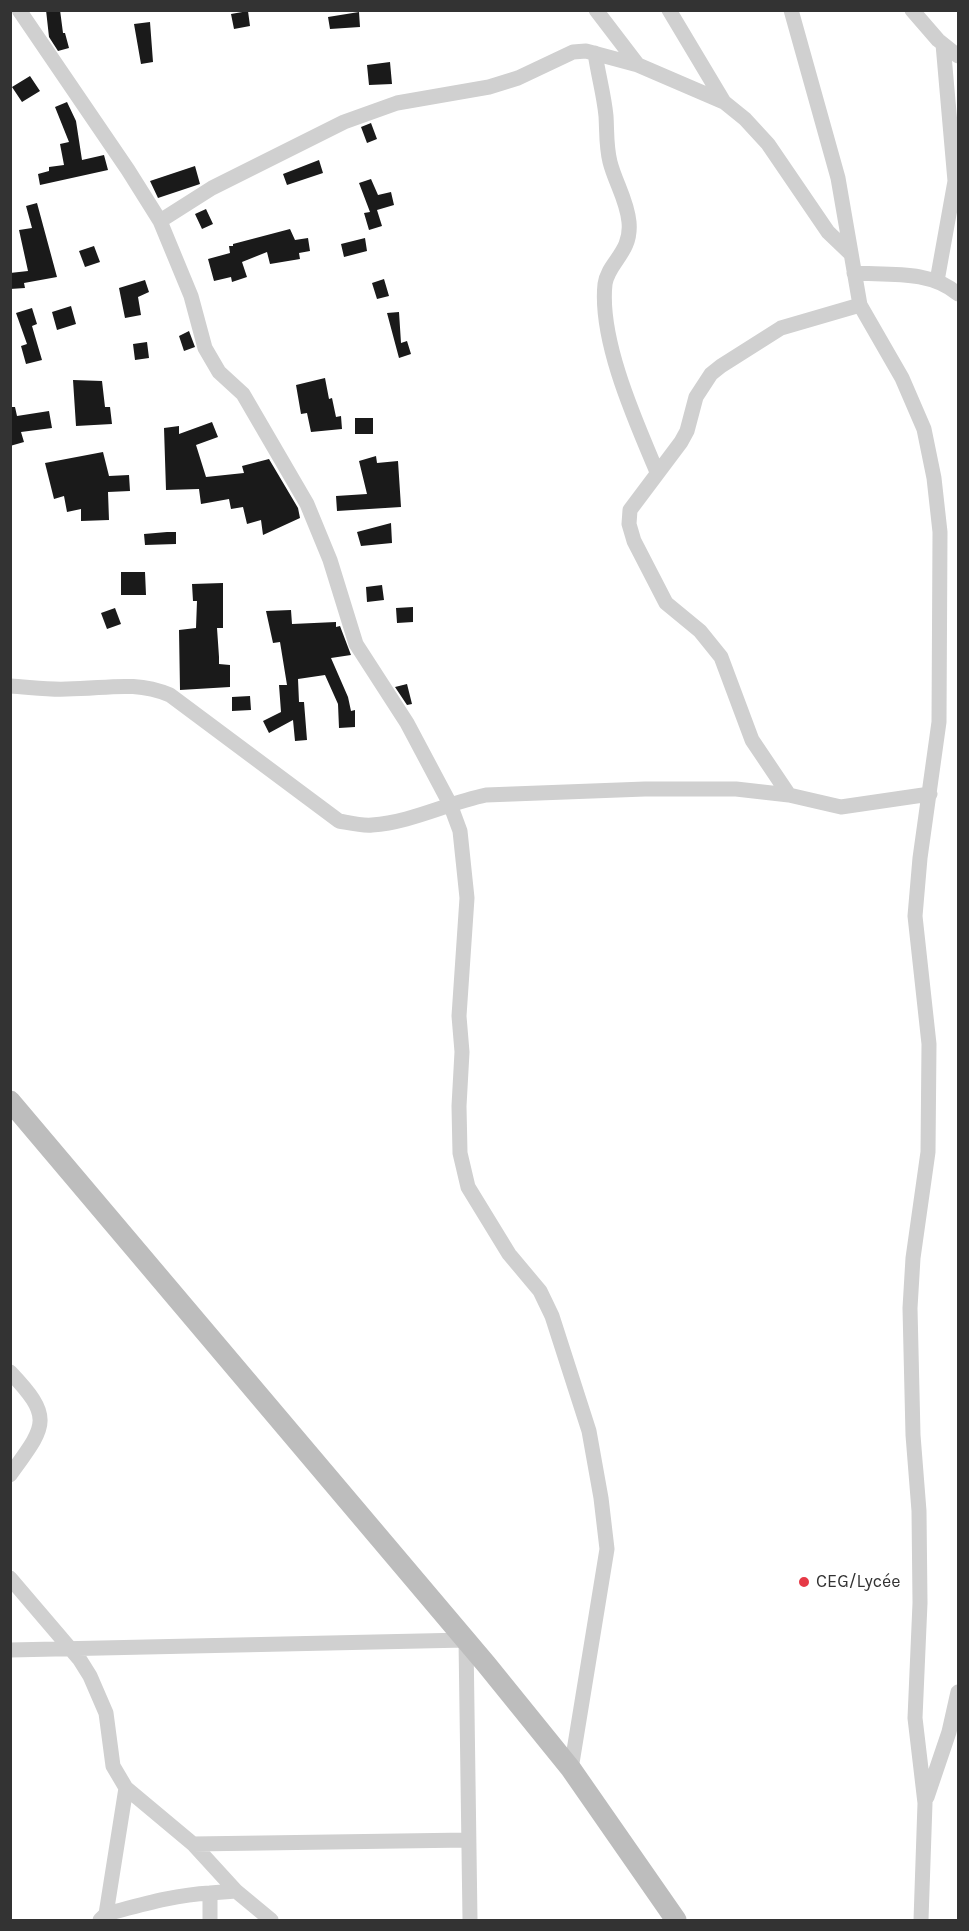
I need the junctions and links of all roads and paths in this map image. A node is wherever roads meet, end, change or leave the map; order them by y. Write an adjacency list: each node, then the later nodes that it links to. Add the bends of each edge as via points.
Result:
1 (19, 10): 11 (street)
2 (596, 10): 9 (street)
3 (669, 10): 10 (street)
4 (791, 10): 12 (street, via 838,178)
5 (912, 10): 6 (street)
6 (943, 44): 8 (street); 14 (street, via 955,181)
7 (595, 53): 9 (street); 11 (street, via 573,52 489,87 368,112 212,188); 17 (street, via 606,115 606,146 629,223 628,243 605,281 604,307 613,353)
8 (958, 56)
9 (638, 65): 10 (street)
10 (724, 102): 12 (street, via 768,144 828,232)
11 (160, 221): 21 (street, via 191,296 205,348 219,372 243,394 307,504 330,560 356,644 408,723)
12 (850, 254): 13 (street)
13 (854, 273): 14 (street, via 928,277); 16 (street)
14 (938, 281): 15 (street)
15 (958, 294)
16 (860, 305): 17 (street, via 781,328 711,374 696,398 681,442); 19 (street, via 902,378 924,429 934,478 940,532 940,669 939,722)
17 (657, 472): 20 (street, via 630,510 634,541 666,603 700,632 721,657 752,740)
18 (10, 686): 21 (street, via 66,690 132,684 170,695 339,821 370,825 412,818)
19 (930, 794): 20 (street, via 841,807); 32 (street, via 915,916 929,1044 928,1152 910,1308 919,1511 915,1718)
20 (789, 795): 21 (street, via 736,789 645,789 486,795)
21 (450, 804): 30 (street, via 460,831 466,872 459,1016 460,1153 468,1187 509,1254 540,1291 552,1316 589,1431 601,1498 607,1550)
22 (10, 1101): 26 (main road)
23 (10, 1372): 24 (street, via 38,1404 42,1418 40,1430)
24 (10, 1475)
25 (10, 1578): 27 (street)
26 (466, 1640): 27 (street); 30 (main road); 33 (street)
27 (71, 1649): 28 (street); 31 (street, via 102,1701 112,1766)
28 (10, 1650)
29 (958, 1692): 32 (street)
30 (571, 1769): 41 (main road)
31 (126, 1788): 34 (street); 37 (street)
32 (926, 1803): 42 (street)
33 (468, 1840): 34 (street); 40 (street)
34 (193, 1844): 35 (street)
35 (236, 1891): 36 (street); 39 (street)
36 (210, 1893): 37 (street, via 185,1894); 38 (street)
37 (104, 1918)
38 (210, 1920)
39 (271, 1920)
40 (470, 1920)
41 (676, 1920)
42 (921, 1920)

